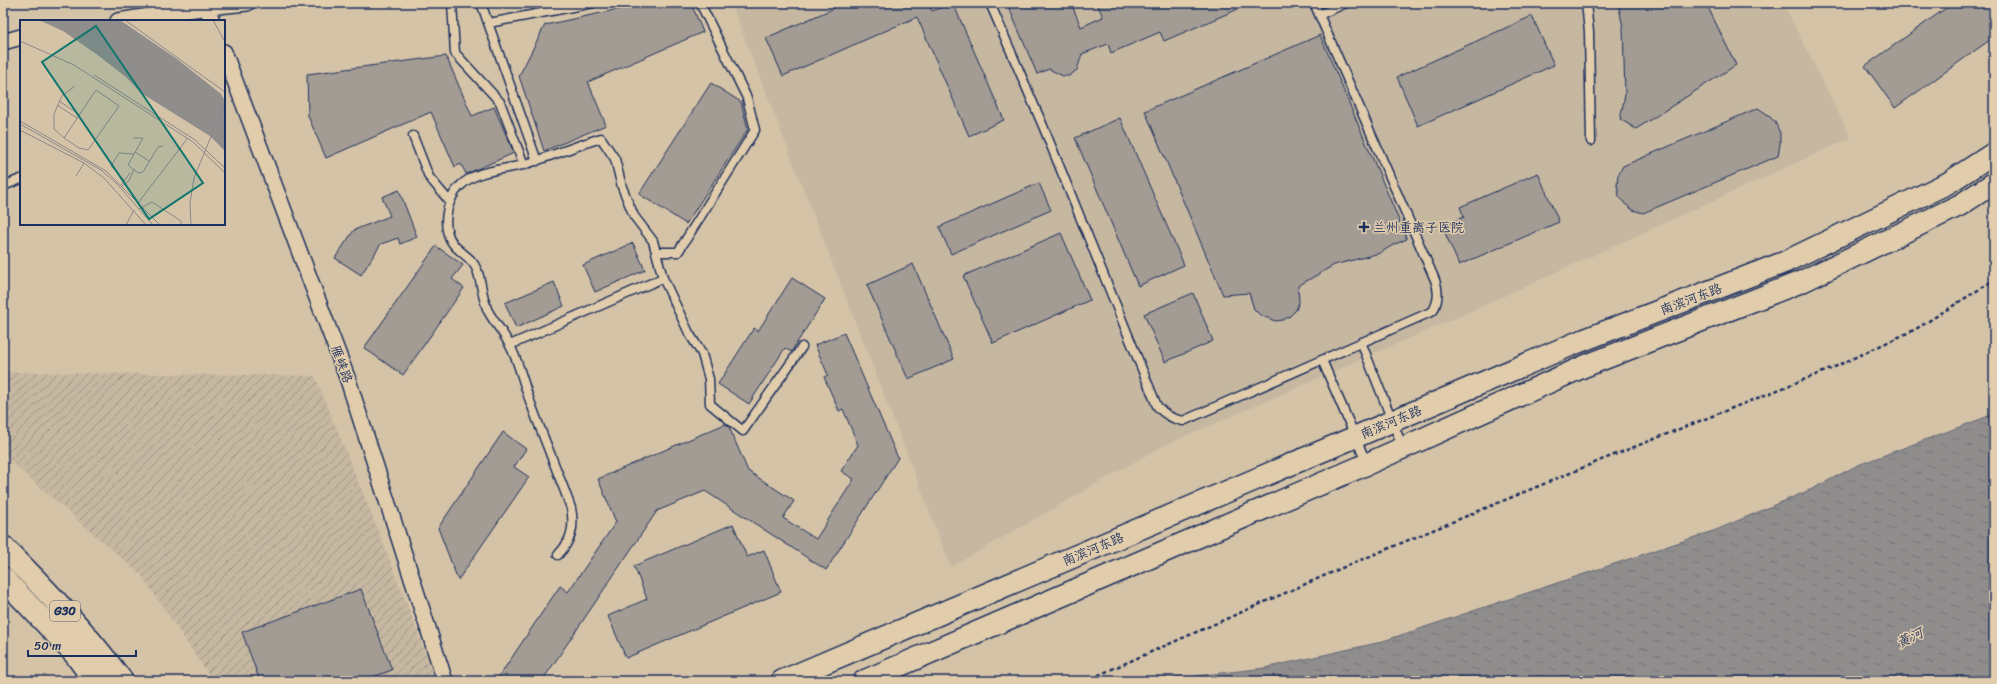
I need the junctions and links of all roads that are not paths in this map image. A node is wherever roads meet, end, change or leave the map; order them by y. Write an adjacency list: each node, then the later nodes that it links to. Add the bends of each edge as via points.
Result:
1 (247, 3): 10 (street)
2 (452, 3): 22 (lane, via 455,53 500,102)
3 (481, 3): 14 (lane)
4 (593, 3): 14 (lane)
5 (700, 3): 27 (lane, via 747,98 755,130 678,252)
6 (990, 3): 32 (lane, via 1157,406 1164,414 1184,421)
7 (1314, 3): 12 (lane)
8 (1346, 3): 12 (lane)
9 (1586, 3): 19 (lane)
10 (208, 10): 11 (street)
11 (154, 13): 13 (street)
12 (1319, 14): 29 (lane, via 1438,287 1437,303 1433,311)
13 (122, 20)
14 (489, 23): 21 (lane)
15 (20, 37): 16 (street)
16 (3, 42)
17 (225, 55): 42 (street, 雁峡路, via 348,380)
18 (413, 136): 26 (lane, via 430,177)
19 (1591, 141)
20 (1994, 153): 33 (main road, 南滨河东路, via 1948,183 1785,262 1576,343)
21 (537, 161): 22 (lane); 27 (lane, via 601,138 615,159 622,187 634,216 653,241)
22 (524, 165): 26 (lane, via 486,171 471,178 458,188)
23 (20, 179): 25 (lane)
24 (1994, 183): 35 (main road, 南滨河东路, via 1960,206 1803,282 1585,366)
25 (3, 186)
26 (450, 202): 30 (lane, via 446,218 451,242 476,268 488,310)
27 (656, 252): 28 (lane)
28 (663, 278): 30 (lane); 31 (lane, via 702,354 709,379 710,404 743,431)
29 (1361, 342): 32 (lane); 33 (lane)
30 (510, 345): 38 (lane, via 574,521 567,546)
31 (802, 347)
32 (1322, 360): 34 (lane)
33 (1392, 422): 34 (main road, 南滨河东路); 35 (lane)
34 (1355, 437): 36 (lane); 43 (main road, 南滨河东路)
35 (1403, 448): 36 (main road, 南滨河东路)
36 (1367, 464): 44 (main road, 南滨河东路)
37 (3, 547): 41 (highway, G30, via 88,637)
38 (558, 556)
39 (3, 578): 40 (highway, G30, via 76,655)
40 (95, 681)
41 (122, 681)
42 (446, 681)
43 (782, 681)
44 (864, 681)

